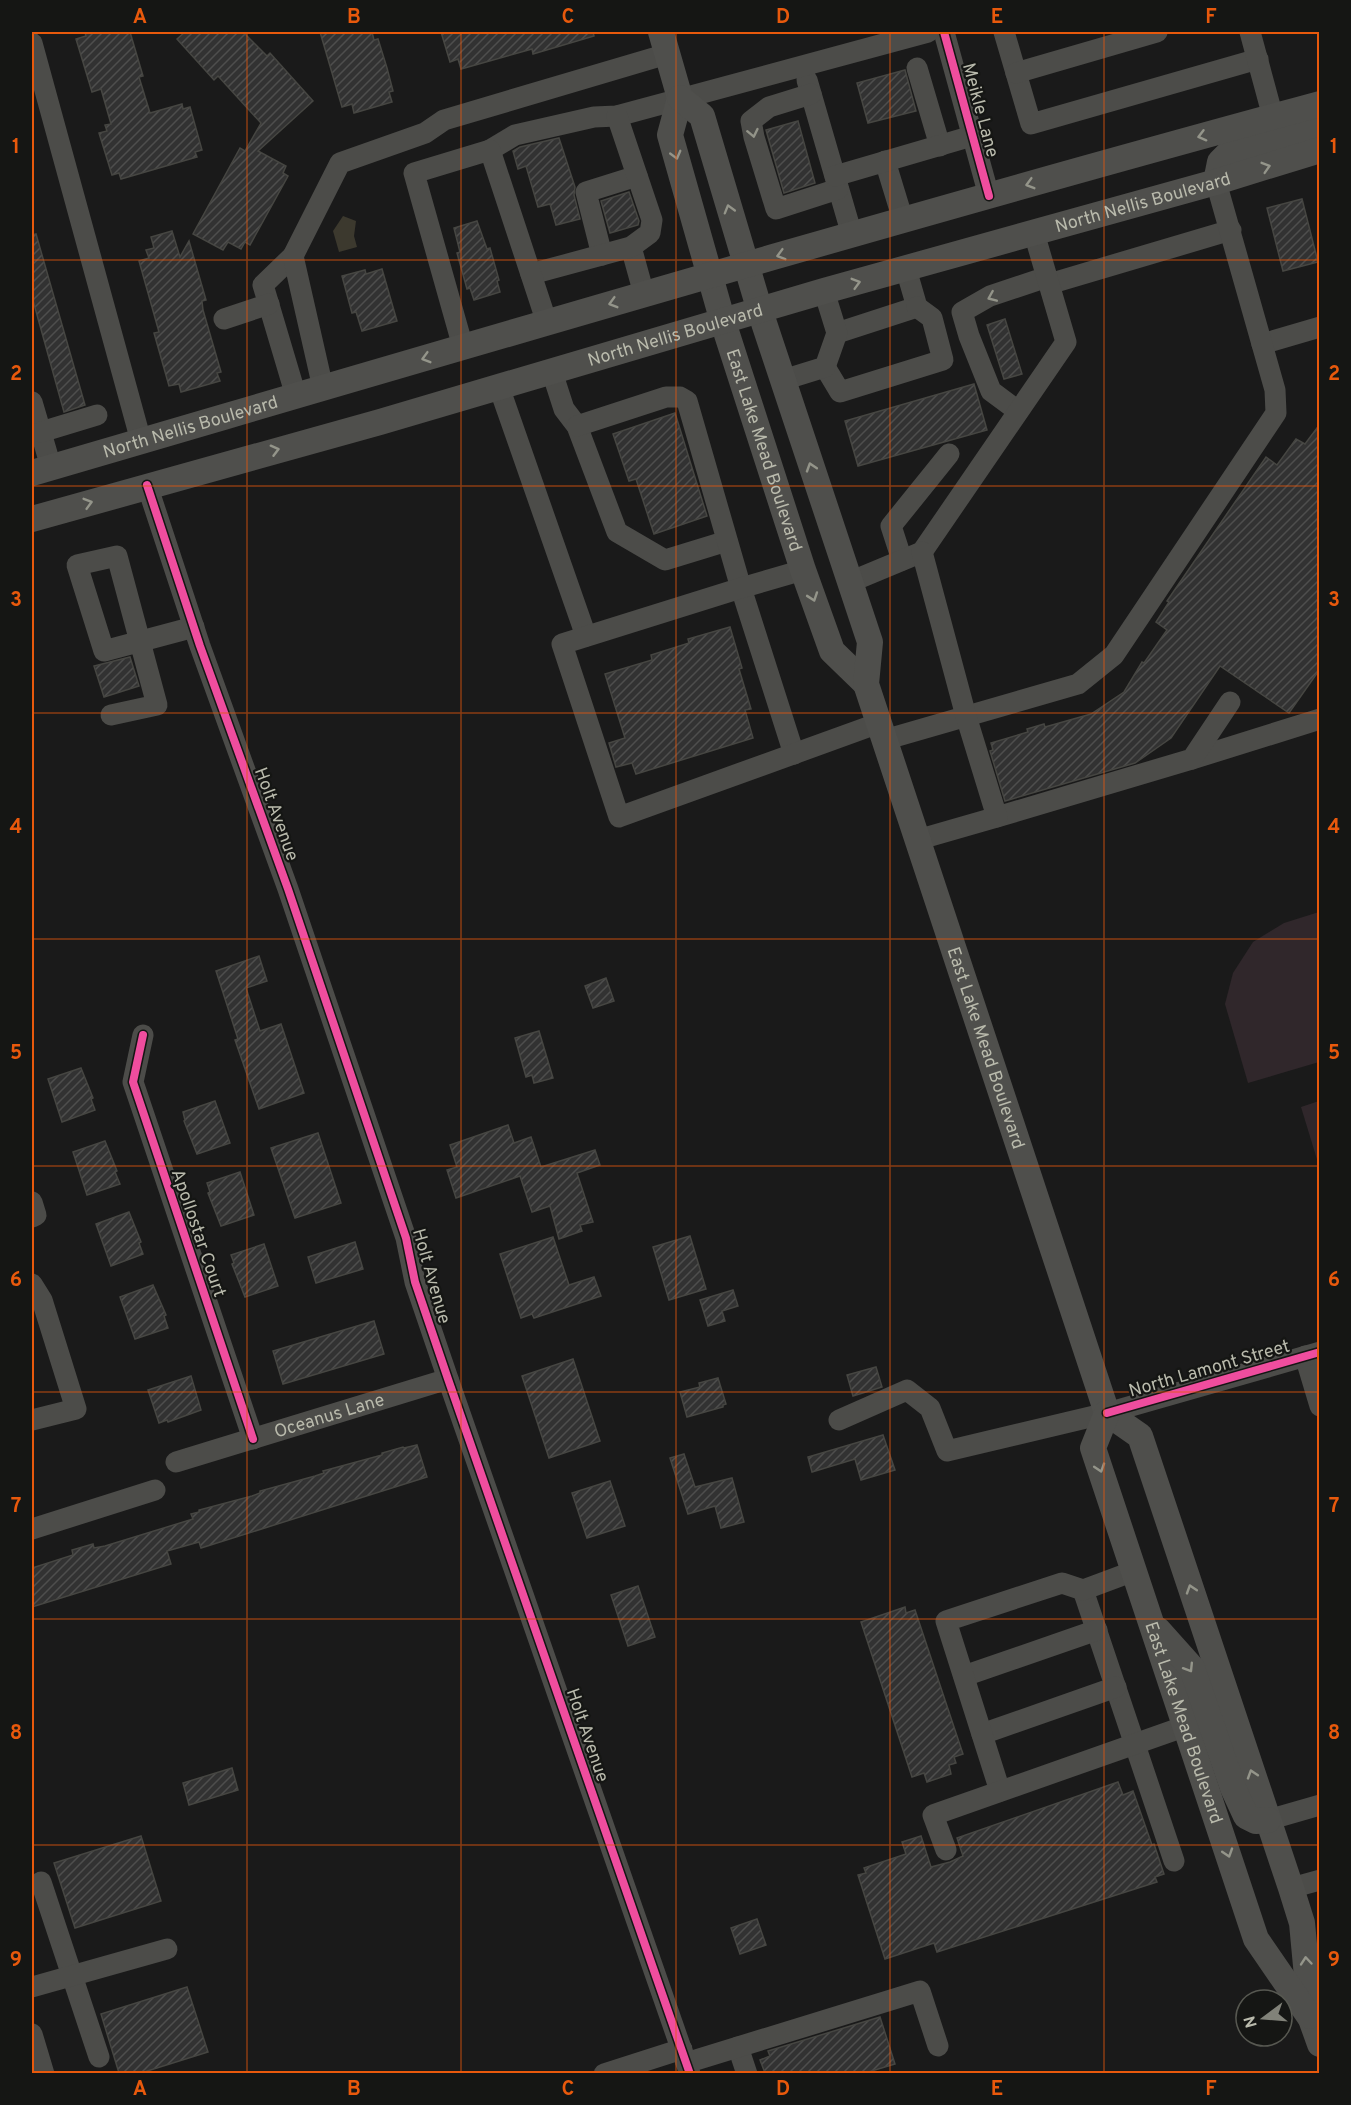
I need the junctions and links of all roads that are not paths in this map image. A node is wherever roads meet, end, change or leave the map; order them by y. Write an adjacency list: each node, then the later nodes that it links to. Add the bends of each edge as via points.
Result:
1 (928, 32): 9 (street)
2 (944, 32): 18 (street, Meikle Lane)
3 (1004, 32): 11 (street)
4 (1157, 32): 11 (street)
5 (1250, 32): 8 (street)
6 (32, 43): 62 (street)
7 (664, 43): 13 (main road); 33 (street, via 444,120 425,133 340,163)
8 (1258, 58): 11 (street, via 1031,124); 16 (street)
9 (803, 65): 12 (street); 13 (street)
10 (917, 68): 19 (street)
11 (1016, 73)
12 (811, 93): 24 (street); 24 (street, one-way to 24, via 769,106 751,121 754,137 776,209)
13 (680, 98): 15 (street); 34 (main road, East Lake Mead Boulevard, one-way to 13, via 702,116); 37 (main road, East Lake Mead Boulevard, one-way to 37, via 670,135)
14 (1320, 104): 16 (main road, North Nellis Boulevard)
15 (617, 116): 20 (street, via 594,117 515,135); 23 (street)
16 (1273, 117): 26 (main road, North Nellis Boulevard, one-way to 26)
17 (1320, 125): 25 (main road, via 1229,153 1220,162)
18 (972, 136): 19 (street); 26 (street, Meikle Lane)
19 (939, 146): 22 (street)
20 (490, 150): 36 (street); 50 (street, via 414,173)
21 (1318, 156): 25 (main road, North Nellis Boulevard, one-way to 21)
22 (885, 161): 24 (street); 27 (street)
23 (637, 176): 31 (street, via 652,220 650,233); 32 (street, via 586,192)
24 (837, 182): 30 (street)
25 (1216, 182): 28 (street); 29 (main road, North Nellis Boulevard)
26 (988, 196): 27 (main road, North Nellis Boulevard)
27 (903, 220): 30 (main road, North Nellis Boulevard)
28 (1230, 230): 38 (street); 49 (street)
29 (1034, 233): 35 (main road, North Nellis Boulevard); 38 (street)
30 (852, 235): 34 (main road, North Nellis Boulevard, one-way to 34)
31 (631, 247): 32 (street); 40 (street)
32 (602, 255): 36 (street)
33 (293, 256): 41 (street, via 263,285); 55 (street)
34 (745, 265): 37 (main road, North Nellis Boulevard); 43 (main road, East Lake Mead Boulevard)
35 (906, 269): 39 (main road, North Nellis Boulevard, one-way to 35); 42 (street)
36 (531, 274): 46 (street)
37 (709, 275): 40 (main road, North Nellis Boulevard); 45 (main road, East Lake Mead Boulevard)
38 (1048, 281): 58 (street, via 1066,342); 58 (street, one-way to 58, via 990,296 962,312 991,391)
39 (824, 291): 43 (main road, North Nellis Boulevard); 48 (street)
40 (644, 294): 46 (main road, North Nellis Boulevard, one-way to 46)
41 (269, 304): 44 (street); 56 (street)
42 (918, 307): 48 (street); 51 (street, via 932,318 943,360 840,392)
43 (760, 311): 45 (main road, North Nellis Boulevard); 53 (main road, East Lake Mead Boulevard)
44 (224, 319)
45 (723, 322): 52 (main road, North Nellis Boulevard); 70 (main road, East Lake Mead Boulevard)
46 (547, 323): 50 (main road, North Nellis Boulevard)
47 (1320, 327): 49 (street)
48 (837, 333): 51 (street)
49 (1262, 344): 78 (street, via 1275,390 1276,413 1114,655 1078,684)
50 (463, 347): 55 (main road, North Nellis Boulevard, one-way to 55)
51 (825, 368): 53 (street)
52 (552, 372): 54 (main road, North Nellis Boulevard); 60 (street, via 564,410)
53 (783, 380): 71 (main road, East Lake Mead Boulevard, one-way to 53)
54 (499, 387): 65 (main road, North Nellis Boulevard, one-way to 54); 74 (street)
55 (323, 388): 56 (main road, North Nellis Boulevard)
56 (296, 396): 62 (main road, North Nellis Boulevard)
57 (32, 402): 61 (street)
58 (1018, 411): 68 (street)
59 (97, 415): 61 (street)
60 (577, 426): 67 (street, via 617,532 665,560); 67 (street, via 666,398 687,401)
61 (41, 432): 64 (street)
62 (141, 441): 64 (main road, North Nellis Boulevard)
63 (949, 454): 69 (street, via 891,526)
64 (41, 470)
65 (147, 485): 66 (main road, North Nellis Boulevard, one-way to 65); 73 (street, Holt Avenue)
66 (32, 519)
67 (727, 541): 72 (street)
68 (922, 552): 69 (street); 78 (street)
69 (902, 560): 71 (street)
70 (804, 570): 72 (street); 75 (main road, East Lake Mead Boulevard, one-way to 75, via 832,651)
71 (850, 582): 75 (main road, East Lake Mead Boulevard, via 870,642)
72 (741, 588): 74 (street); 81 (street)
73 (194, 627): 77 (street, via 141,641 158,705); 90 (street, Holt Avenue, via 406,1238)
74 (586, 636): 81 (street, via 562,644 619,817)
75 (866, 684): 80 (main road, East Lake Mead Boulevard)
76 (1230, 702): 82 (street)
77 (111, 715)
78 (966, 716): 80 (street); 83 (street)
79 (1318, 718): 82 (street)
80 (882, 732): 81 (street); 84 (main road, East Lake Mead Boulevard)
81 (794, 754)
82 (1192, 759): 83 (street)
83 (997, 817): 84 (street)
84 (917, 840): 92 (main road, East Lake Mead Boulevard)
85 (143, 1035): 95 (street, Apollostar Court, via 133,1082)
86 (32, 1202): 87 (street, via 36,1215)
87 (32, 1217)
88 (32, 1284): 93 (street, via 42,1300 76,1409)
89 (1312, 1354): 91 (street); 92 (street, North Lamont Street)
90 (448, 1379): 95 (street, Oceanus Lane); 125 (street, Holt Avenue)
91 (1320, 1406)
92 (1107, 1413): 94 (street, North Lamont Street, via 947,1451 930,1408 907,1390); 99 (main road, East Lake Mead Boulevard, one-way to 99, via 1094,1448); 110 (main road, East Lake Mead Boulevard, one-way to 92, via 1140,1436)
93 (32, 1420)
94 (839, 1420)
95 (253, 1439): 96 (street, Oceanus Lane)
96 (176, 1462)
97 (155, 1490): 98 (street)
98 (32, 1529)
99 (1134, 1571): 100 (street); 101 (main road, East Lake Mead Boulevard)
100 (1083, 1590): 102 (street); 103 (street, via 1062,1583 946,1621)
101 (1152, 1624): 105 (main road, East Lake Mead Boulevard); 110 (main road, one-way to 110, via 1192,1668 1246,1816 1256,1821)
102 (1097, 1630): 103 (street); 104 (street)
103 (963, 1676): 106 (street)
104 (1116, 1687): 106 (street); 107 (street)
105 (1186, 1726): 107 (street); 119 (main road, East Lake Mead Boulevard, one-way to 119, via 1256,1939)
106 (982, 1734): 108 (street)
107 (1135, 1744): 108 (street); 112 (street)
108 (1000, 1791): 111 (street, via 933,1815)
109 (1320, 1805): 110 (street)
110 (1268, 1820): 115 (main road, East Lake Mead Boulevard)
111 (946, 1850)
112 (1174, 1861)
113 (1320, 1880): 115 (street)
114 (41, 1882): 117 (street)
115 (1291, 1888): 119 (main road, East Lake Mead Boulevard, one-way to 115, via 1302,1923)
116 (167, 1949): 117 (street)
117 (72, 1976): 118 (street); 124 (street)
118 (32, 1987)
119 (1311, 2019): 121 (main road, East Lake Mead Boulevard)
120 (32, 2034): 126 (street)
121 (1320, 2044)
122 (938, 2046): 123 (street, via 920,1991)
123 (738, 2047): 125 (street); 128 (street)
124 (99, 2057)
125 (686, 2062): 127 (street)
126 (45, 2073)
127 (604, 2073)
128 (747, 2073)

